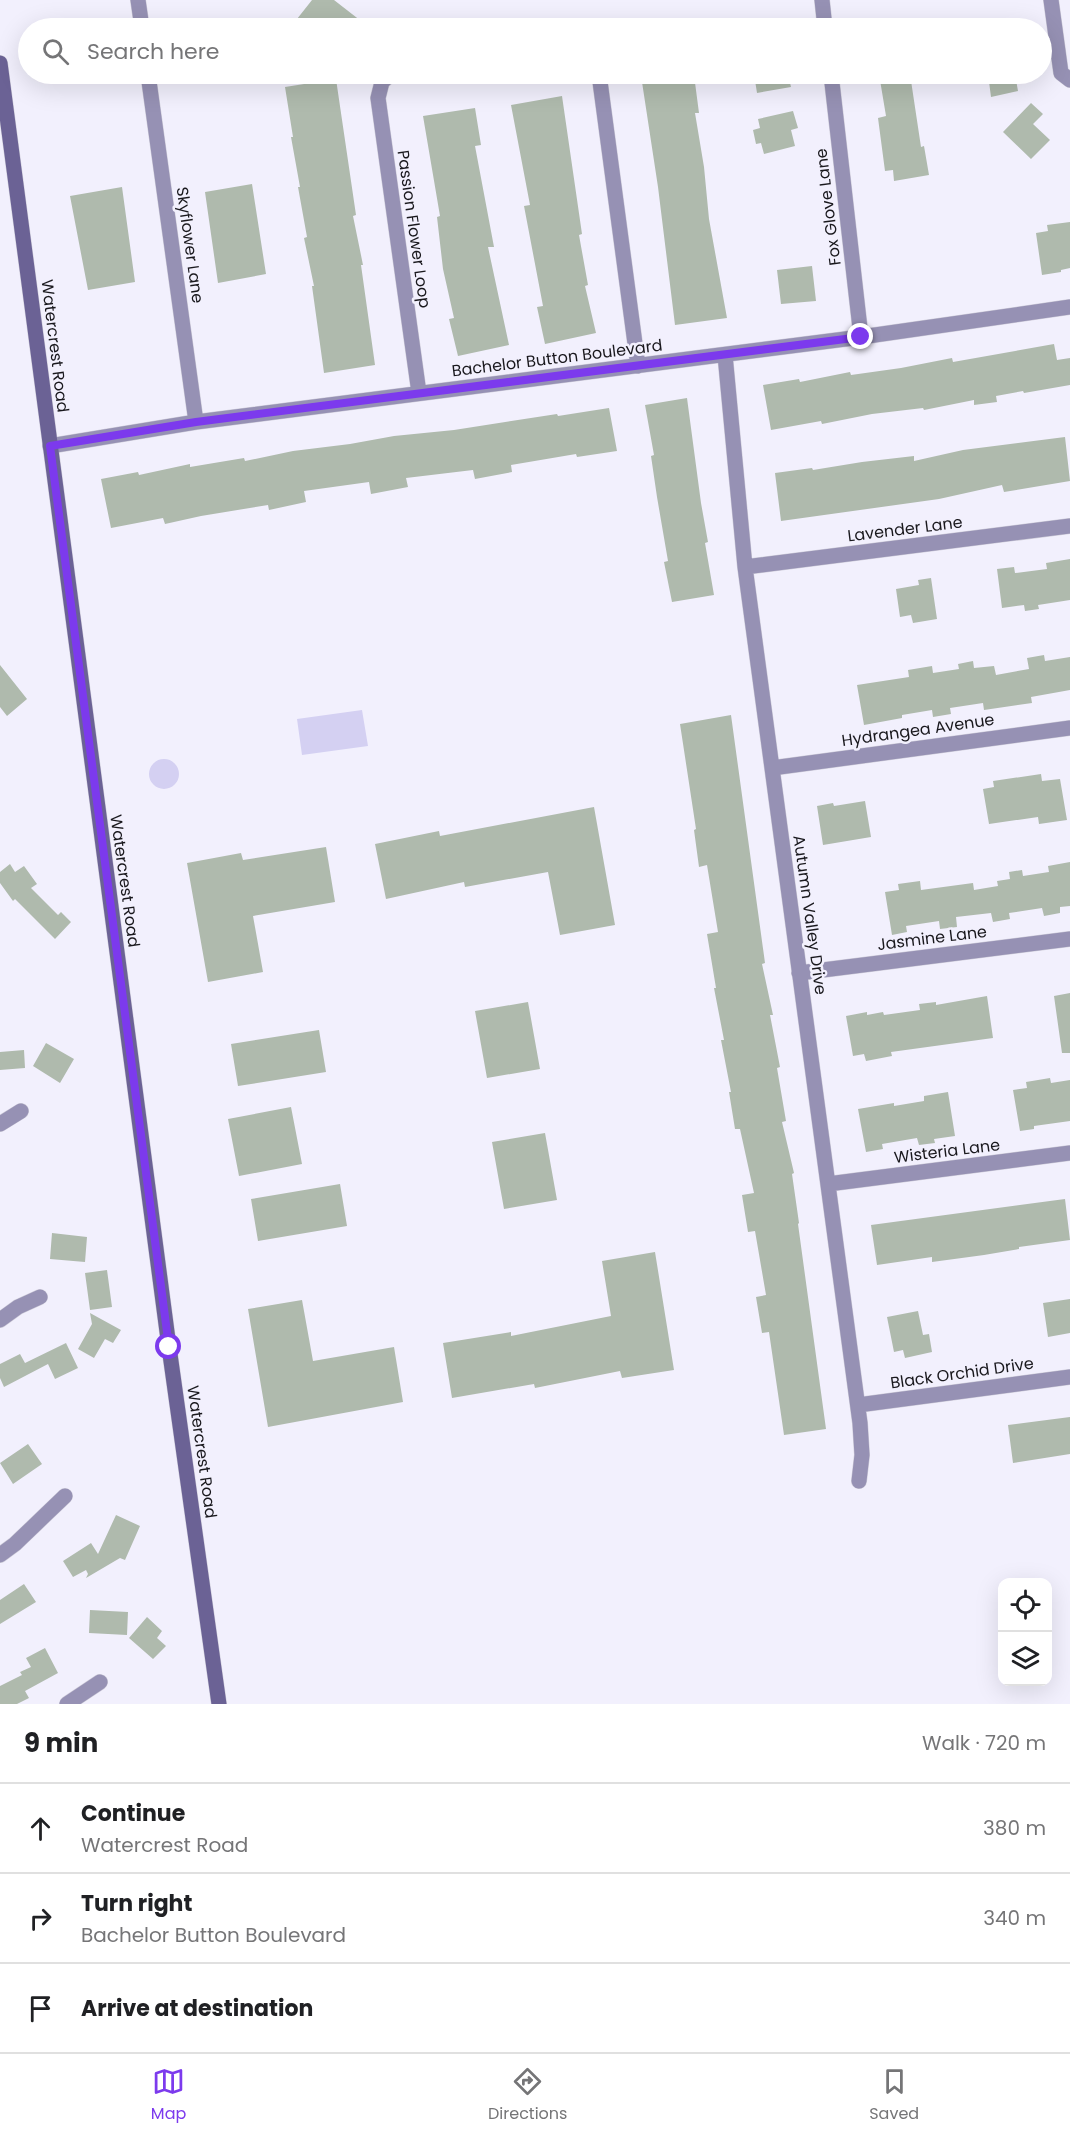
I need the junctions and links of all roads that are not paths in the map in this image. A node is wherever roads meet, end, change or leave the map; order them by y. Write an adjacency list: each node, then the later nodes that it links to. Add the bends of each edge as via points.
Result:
1 (138, 0): 4 (street)
2 (822, 0): 5 (street)
3 (1051, 0): 7 (street, via 1061,73)
4 (141, 18)
5 (824, 18)
6 (0, 63): 18 (street, Watercrest Road)
7 (1070, 80)
8 (149, 84): 17 (street, Skyflower Lane)
9 (382, 84): 16 (street, Passion Flower Loop, via 378,98)
10 (600, 84): 15 (street)
11 (832, 84): 13 (street, Fox Glove Lane)
12 (1070, 307): 13 (street, Bachelor Button Boulevard)
13 (861, 337): 14 (street, Bachelor Button Boulevard)
14 (725, 355): 15 (street, Bachelor Button Boulevard); 20 (street, Autumn Valley Drive)
15 (638, 366): 16 (street, Bachelor Button Boulevard)
16 (419, 393): 17 (street, Bachelor Button Boulevard)
17 (196, 422): 18 (street, Bachelor Button Boulevard)
18 (50, 446): 38 (street, Watercrest Road)
19 (1070, 526): 20 (street, Lavender Lane)
20 (745, 567): 22 (street, Autumn Valley Drive)
21 (1070, 728): 22 (street, Hydrangea Avenue)
22 (772, 768): 24 (street, Autumn Valley Drive)
23 (1070, 939): 24 (street, Jasmine Lane)
24 (800, 973): 28 (street, Autumn Valley Drive)
25 (21, 1112): 26 (street)
26 (0, 1124)
27 (1070, 1153): 28 (street, Wisteria Lane)
28 (828, 1184): 32 (street, Autumn Valley Drive)
29 (40, 1297): 30 (street)
30 (0, 1320)
31 (1070, 1377): 32 (street, Black Orchid Drive)
32 (858, 1405): 33 (street, Autumn Valley Drive, via 862,1455)
33 (859, 1480)
34 (65, 1496): 35 (street)
35 (0, 1556)
36 (100, 1682): 37 (street)
37 (67, 1704)
38 (219, 1704)

